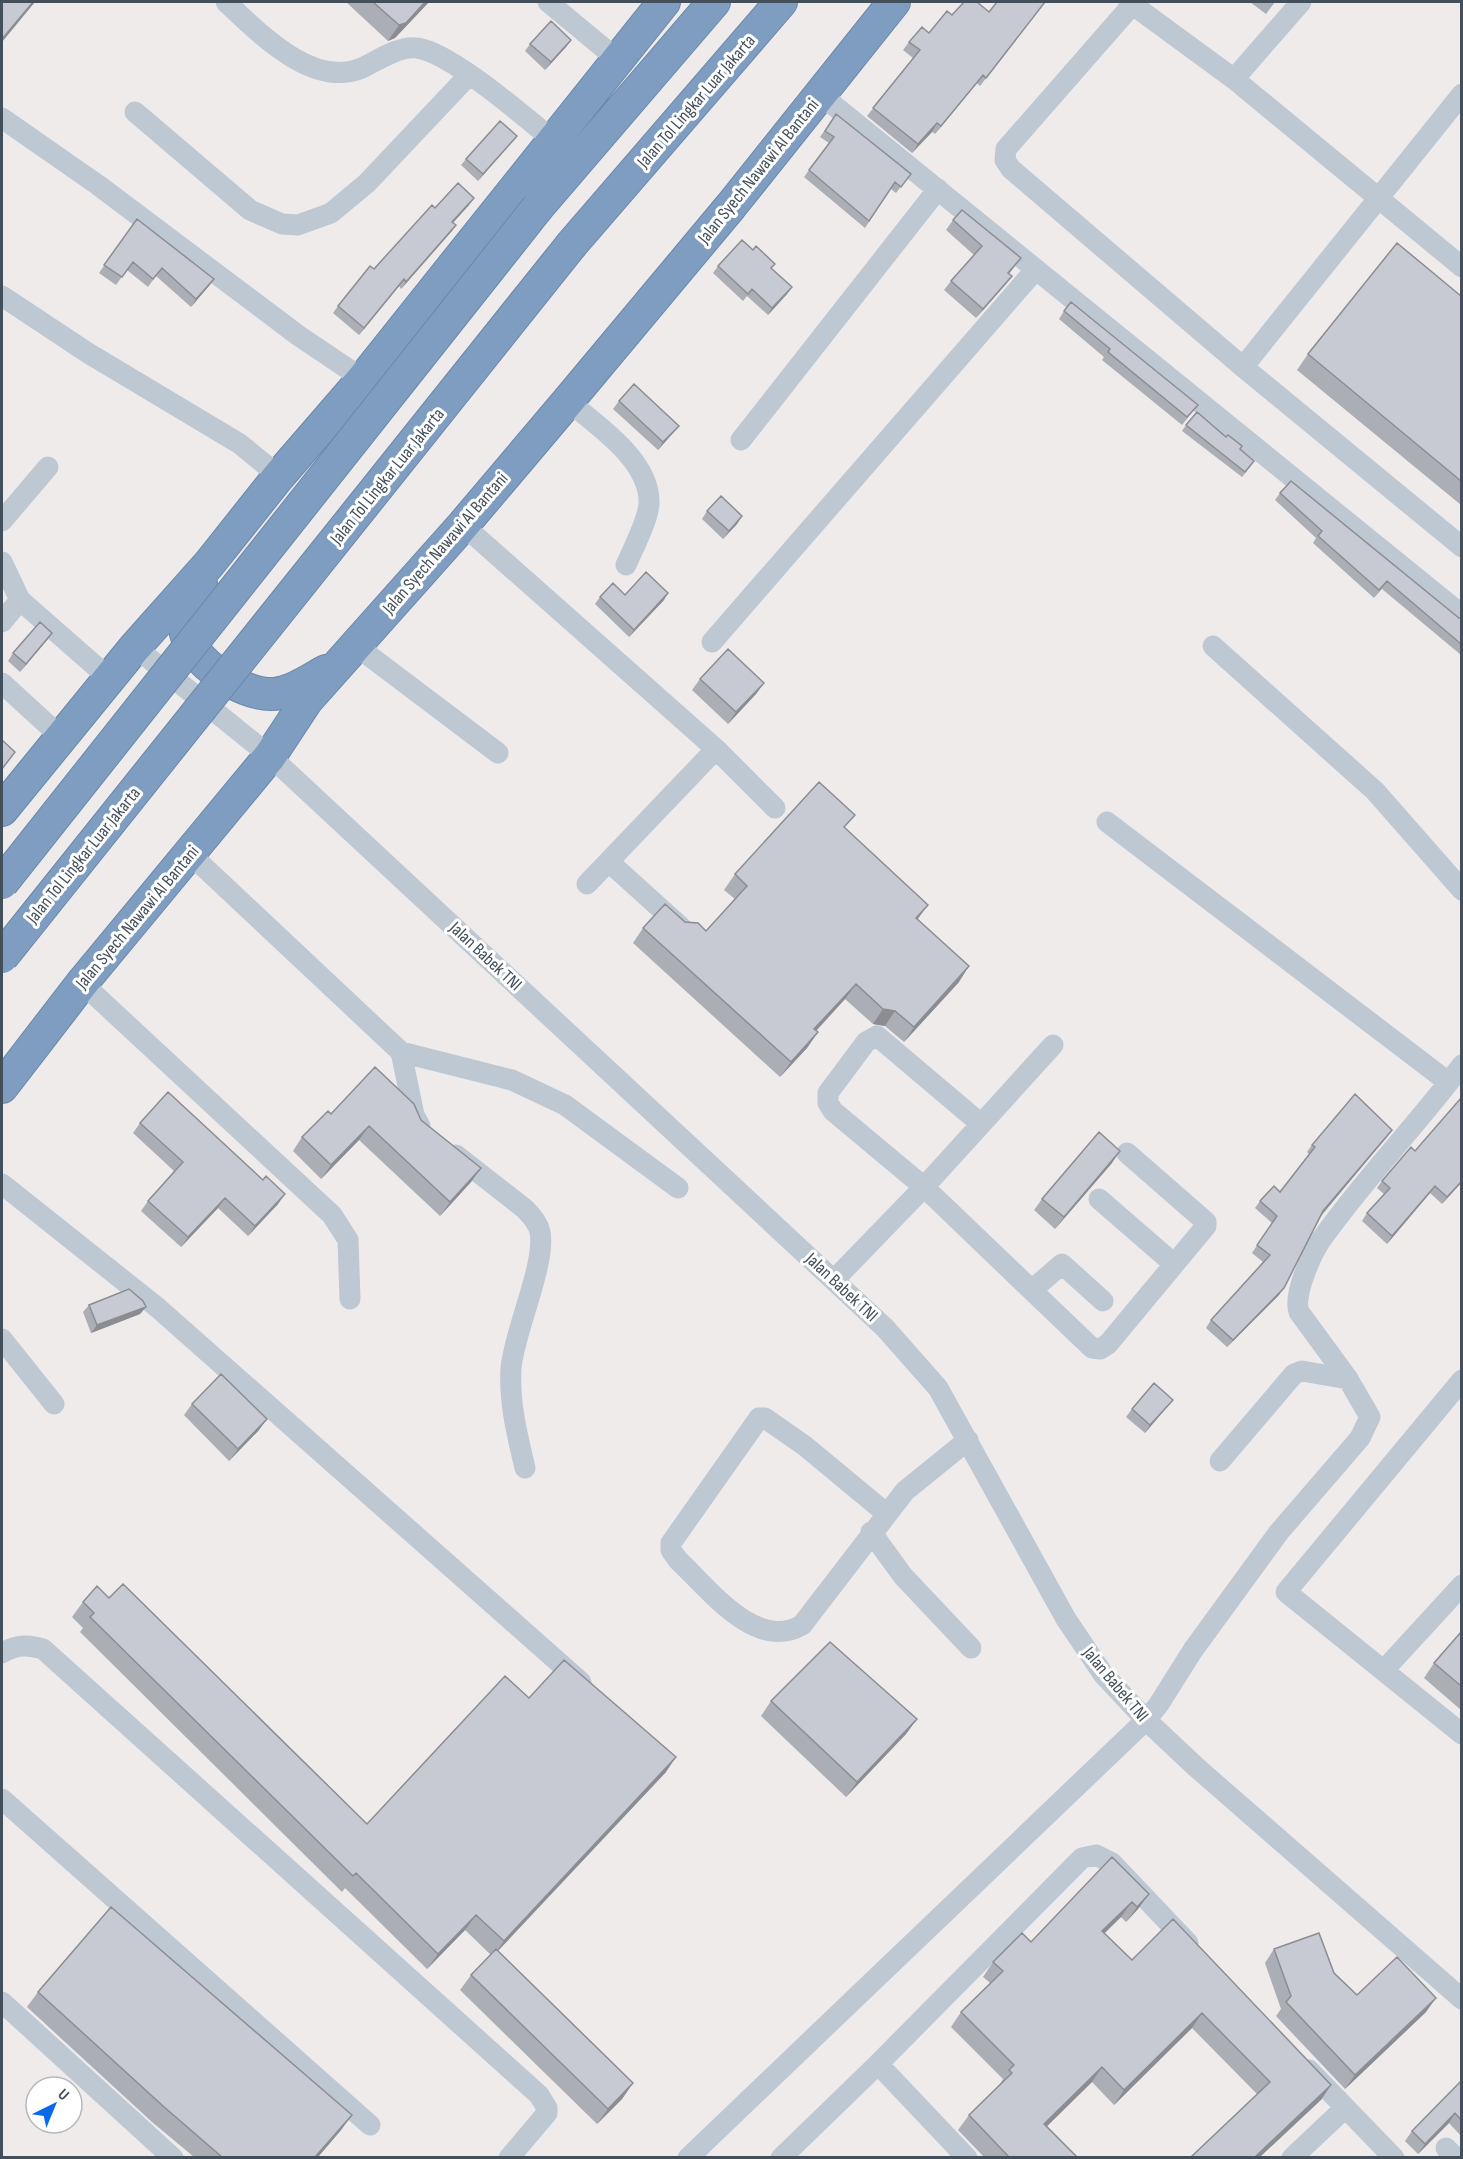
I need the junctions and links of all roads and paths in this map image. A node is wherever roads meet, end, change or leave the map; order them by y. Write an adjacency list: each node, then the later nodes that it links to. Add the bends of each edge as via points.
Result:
1 (226, 2): 10 (street, via 261,34 313,68 332,74 358,70 417,47)
2 (548, 2): 9 (street)
3 (714, 2): 52 (highway, bridge, via 538,207)
4 (781, 2): 56 (highway, Jalan Tol Lingkar Luar Jakarta, bridge, via 573,244)
5 (894, 2): 13 (highway, Jalan Syech Nawawi Al Bantani)
6 (1301, 2): 11 (street)
7 (1131, 3): 11 (street); 22 (street, via 1006,149 1005,160 1011,170)
8 (655, 4): 9 (highway)
9 (618, 60): 16 (highway)
10 (468, 75): 14 (street, via 367,183 331,213 298,225 282,224 250,210); 16 (street)
11 (1233, 79): 18 (street)
12 (1461, 93): 18 (street)
13 (821, 95): 17 (street); 24 (highway, Jalan Syech Nawawi Al Bantani)
14 (135, 112)
15 (2, 118): 23 (street)
16 (552, 140): 23 (highway)
17 (938, 189): 20 (street); 25 (street)
18 (1378, 199): 19 (street); 22 (street)
19 (1461, 267)
20 (1036, 269): 35 (street); 37 (street)
21 (2, 296): 27 (street, via 240,444)
22 (1244, 367): 30 (street)
23 (363, 379): 27 (highway)
24 (568, 401): 29 (highway, Jalan Syech Nawawi Al Bantani); 33 (street, via 636,462 648,482 649,506)
25 (741, 440)
26 (48, 466): 28 (street)
27 (279, 476): 32 (highway)
28 (2, 521)
29 (463, 525): 40 (highway, Jalan Syech Nawawi Al Bantani); 44 (street)
30 (1461, 547)
31 (2, 562): 34 (street)
32 (210, 564): 39 (highway); 40 (highway, via 185,628 189,642 214,671 243,689 279,694 297,687)
33 (626, 565)
34 (20, 600): 36 (street); 41 (street)
35 (1461, 615)
36 (2, 622)
37 (712, 642)
38 (1213, 646): 54 (street, via 1375,791)
39 (135, 647): 41 (highway); 46 (street, Jalan Babek TNI)
40 (346, 655): 45 (street); 46 (highway, Jalan Syech Nawawi Al Bantani, via 307,700)
41 (110, 678): 43 (highway)
42 (2, 683): 43 (street)
43 (62, 738): 48 (highway)
44 (716, 749): 47 (street); 51 (street)
45 (498, 753)
46 (270, 756): 50 (highway, Jalan Syech Nawawi Al Bantani); 70 (street, Jalan Babek TNI)
47 (775, 808)
48 (2, 810)
49 (1107, 822): 61 (street)
50 (189, 853): 57 (highway, Jalan Syech Nawawi Al Bantani); 59 (street)
51 (609, 862): 53 (street); 55 (street)
52 (2, 883)
53 (587, 884)
54 (1461, 890)
55 (682, 927)
56 (2, 957)
57 (82, 983): 62 (highway, Jalan Syech Nawawi Al Bantani); 72 (street, via 332,1215 348,1240)
58 (1053, 1045): 63 (street)
59 (401, 1052): 67 (street, via 512,1080 565,1105); 80 (street, via 419,1124 525,1209 540,1232 511,1365 511,1409)
60 (1461, 1065): 61 (street)
61 (1448, 1082): 75 (street, via 1320,1242 1300,1287 1299,1312)
62 (2, 1088)
63 (981, 1124): 66 (street); 66 (street, via 883,1038 877,1036 866,1042 828,1094 828,1103)
64 (1127, 1153): 69 (street, via 1206,1222)
65 (2, 1184): 87 (street, via 158,1308)
66 (924, 1187): 70 (street); 71 (street)
67 (678, 1188)
68 (1099, 1199): 69 (street)
69 (1174, 1264): 71 (street, via 1100,1349 1092,1348)
70 (834, 1280): 78 (street, Jalan Babek TNI, via 885,1328 938,1388)
71 (1033, 1289): 73 (street, via 1062,1264)
72 (350, 1299)
73 (1103, 1301)
74 (2, 1339): 77 (street)
75 (1348, 1379): 79 (street, via 1302,1371 1294,1374); 88 (street, via 1370,1417 1367,1428 1279,1532)
76 (1461, 1380): 86 (street, via 1286,1592)
77 (54, 1404)
78 (968, 1440): 81 (street, via 905,1491); 88 (street, Jalan Babek TNI, via 1066,1619 1103,1674)
79 (1220, 1461)
80 (525, 1468)
81 (886, 1514): 82 (street); 82 (street, via 805,1446 765,1418 759,1418 671,1543 671,1550 747,1624 771,1632 790,1632 802,1625)
82 (871, 1532): 84 (street, via 903,1576)
83 (1461, 1584): 86 (street)
84 (971, 1648)
85 (2, 1653): 99 (street, via 18,1646 43,1648 538,2095 546,2113)
86 (1384, 1670): 89 (street)
87 (597, 1696)
88 (1146, 1720): 92 (street, Jalan Babek TNI); 100 (street)
89 (1461, 1734)
90 (2, 1799): 97 (street)
91 (1200, 1956): 95 (street, via 1112,1863 1090,1855 1073,1866)
92 (1461, 1999)
93 (2, 2002): 98 (street)
94 (1297, 2057): 96 (street)
95 (878, 2064): 101 (street); 102 (street)
96 (1345, 2108): 103 (street); 104 (street)
97 (370, 2125)
98 (173, 2157)
99 (509, 2157)
100 (688, 2157)
101 (781, 2157)
102 (967, 2157)
103 (1292, 2157)
104 (1395, 2157)

